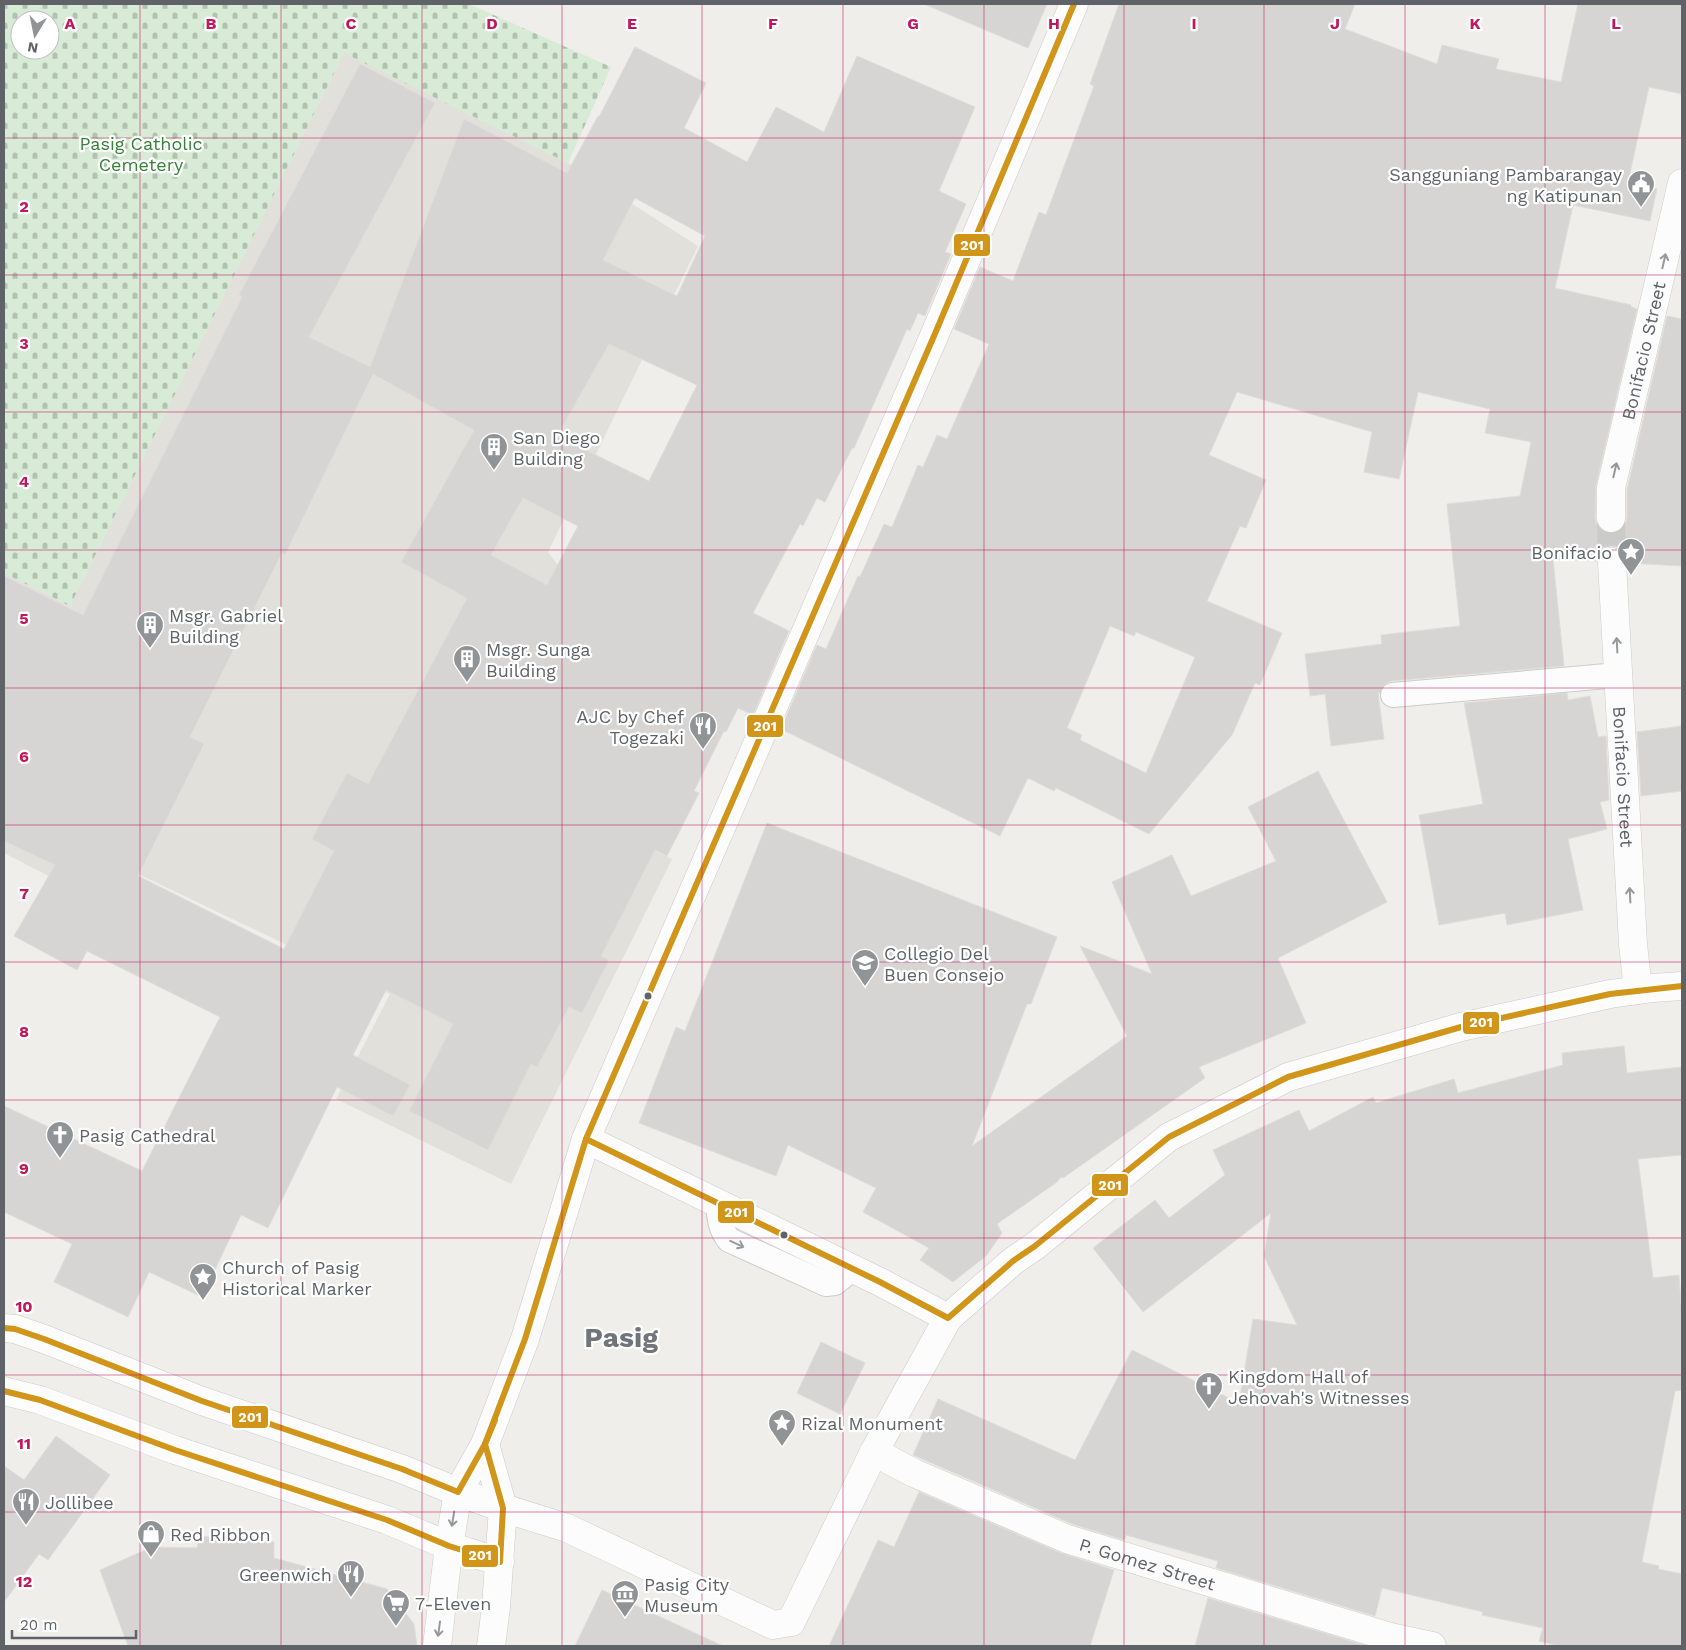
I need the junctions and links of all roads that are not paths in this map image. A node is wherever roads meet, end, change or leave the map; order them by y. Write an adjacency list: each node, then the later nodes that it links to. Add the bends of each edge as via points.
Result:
1 (1074, 4): 9 (main road)
2 (1682, 183): 3 (main road, Bonifacio Street, one-way to 2, via 1611,488)
3 (1611, 518)
4 (1612, 562): 5 (main road, Bonifacio Street, one-way to 4)
5 (1618, 675): 6 (lane); 8 (main road, Bonifacio Street, one-way to 5)
6 (1393, 695)
7 (1682, 986): 8 (main road)
8 (1638, 990): 10 (main road, via 1462,1027 1288,1077 1169,1137)
9 (586, 1139): 10 (main road, one-way to 10); 13 (main road, via 525,1340)
10 (948, 1318): 14 (main road)
11 (4, 1328): 15 (main road, via 44,1339 202,1401 402,1469)
12 (4, 1391): 17 (main road, via 40,1400 175,1450 387,1520)
13 (485, 1444): 15 (main road); 16 (main road)
14 (874, 1452): 16 (main road, via 791,1622 773,1625 567,1528); 21 (main road, P. Gomez Street, via 914,1473 1067,1538 1390,1637)
15 (458, 1492): 16 (main road); 17 (main road, one-way to 17)
16 (503, 1508): 18 (main road)
17 (449, 1546): 18 (main road); 19 (main road, one-way to 19)
18 (500, 1562): 20 (main road)
19 (436, 1646)
20 (491, 1646)
21 (1432, 1646)

